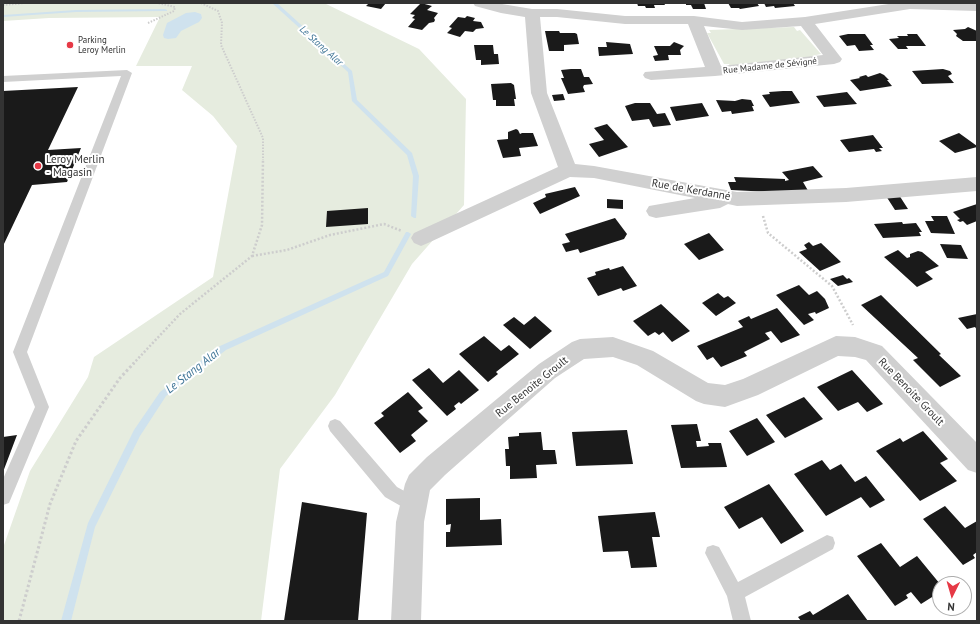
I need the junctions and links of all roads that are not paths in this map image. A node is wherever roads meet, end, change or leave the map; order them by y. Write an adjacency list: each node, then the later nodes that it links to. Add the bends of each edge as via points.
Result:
1 (480, 3): 3 (street)
2 (976, 5): 5 (street, via 910,6)
3 (532, 13): 4 (street, via 625,20); 9 (street, via 539,93)
4 (694, 20): 5 (street, via 742,26); 6 (street, Rue Madame de Sévigné)
5 (805, 22): 6 (street, Rue Madame de Sévigné, via 834,59)
6 (715, 71): 7 (street)
7 (651, 75)
8 (3, 79): 16 (lane, via 127,73 20,352 42,407)
9 (568, 170): 11 (street, Rue de Kerdanné, via 594,172); 13 (street, Rue de Kerdanné)
10 (977, 184): 11 (street, Rue de Kerdanné, via 846,195)
11 (737, 198): 12 (street)
12 (656, 211)
13 (421, 238)
14 (335, 426): 17 (lane, via 391,492)
15 (977, 461): 17 (street, Rue Benoite Groult, via 874,353 855,347 836,346 750,387 725,396 704,393 645,358 614,347 580,349 547,371 436,466 418,484)
16 (3, 497)
17 (414, 505): 21 (street, Rue Benoite Groult, via 410,522)
18 (827, 543): 20 (lane)
19 (713, 553): 20 (lane)
20 (735, 593): 22 (lane)
21 (406, 621)
22 (742, 621)

